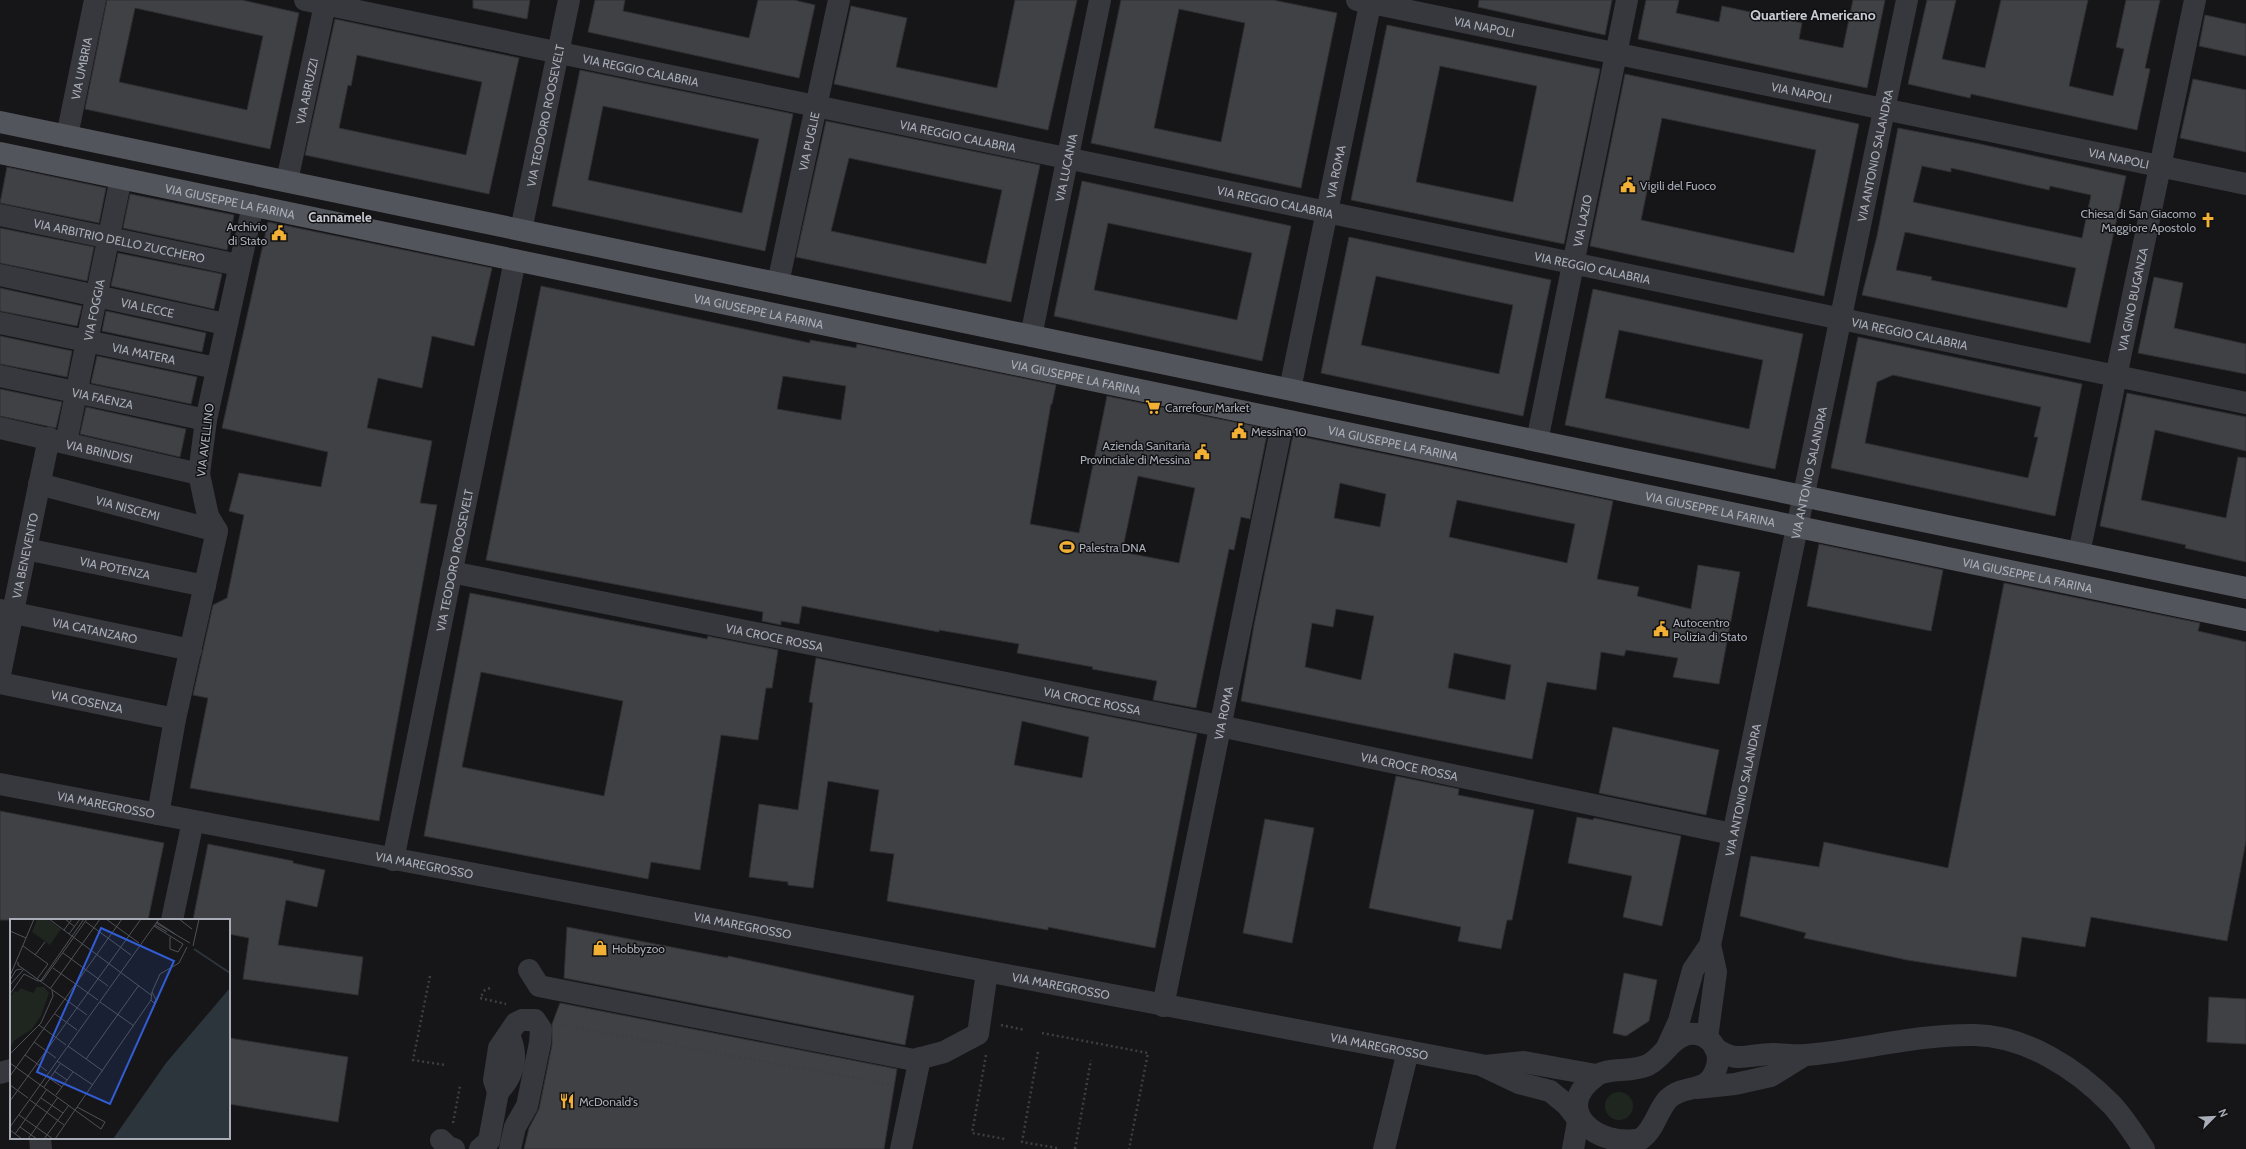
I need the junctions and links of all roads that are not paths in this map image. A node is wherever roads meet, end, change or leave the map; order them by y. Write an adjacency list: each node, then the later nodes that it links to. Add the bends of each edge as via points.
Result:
1 (95, 0): 15 (street, VIA UMBRIA)
2 (569, 0): 10 (street, VIA TEODORO ROOSEVELT)
3 (839, 0): 12 (street, VIA PUGLIE)
4 (1100, 0): 17 (street, VIA LUCANIA)
5 (1627, 0): 11 (street, VIA LAZIO)
6 (1907, 0): 13 (street, VIA ANTONIO SALANDRA)
7 (2195, 0): 18 (street, VIA GINO BUGANZA)
8 (319, 1): 10 (street, VIA REGGIO CALABRIA); 20 (street, VIA ABRUZZI)
9 (1366, 1): 11 (street, VIA NAPOLI); 23 (street, VIA ROMA)
10 (558, 52): 12 (street, VIA REGGIO CALABRIA); 25 (street, VIA TEODORO ROOSEVELT)
11 (1616, 54): 13 (street, VIA NAPOLI); 28 (street, VIA LAZIO)
12 (816, 106): 17 (street, VIA REGGIO CALABRIA); 31 (street, VIA PUGLIE)
13 (1884, 109): 18 (street, VIA NAPOLI); 33 (street, VIA ANTONIO SALANDRA)
14 (0, 122): 15 (main road)
15 (68, 136): 20 (main road)
16 (0, 153): 19 (main road, VIA GIUSEPPE LA FARINA)
17 (1068, 158): 23 (street, VIA REGGIO CALABRIA); 36 (street, VIA LUCANIA)
18 (2160, 166): 21 (street, VIA NAPOLI); 40 (street, VIA GINO BUGANZA)
19 (121, 178): 22 (main road, VIA GIUSEPPE LA FARINA); 26 (street, VIA FOGGIA)
20 (287, 181): 25 (main road)
21 (2246, 184)
22 (253, 205): 27 (main road, VIA GIUSEPPE LA FARINA); 29 (street, VIA AVELLINO)
23 (1327, 212): 28 (street, VIA REGGIO CALABRIA); 41 (street, VIA ROMA)
24 (0, 215): 26 (street, VIA ARBITRIO DELLO ZUCCHERO)
25 (521, 230): 31 (main road)
26 (109, 237): 29 (street, VIA ARBITRIO DELLO ZUCCHERO); 32 (street, VIA FOGGIA)
27 (515, 260): 45 (main road, VIA GIUSEPPE LA FARINA); 56 (street, VIA TEODORO ROOSEVELT)
28 (1574, 264): 33 (street, VIA REGGIO CALABRIA); 48 (street, VIA LAZIO)
29 (238, 265): 35 (street, VIA AVELLINO)
30 (0, 275): 32 (street, VIA LECCE)
31 (778, 283): 36 (main road)
32 (97, 296): 35 (street, VIA LECCE); 37 (street, VIA FOGGIA)
33 (1840, 319): 40 (street, VIA REGGIO CALABRIA); 51 (street, VIA ANTONIO SALANDRA)
34 (0, 323): 37 (street, VIA MATERA)
35 (226, 324): 38 (street, VIA AVELLINO)
36 (1031, 336): 41 (main road)
37 (87, 342): 38 (street, VIA MATERA); 42 (street, VIA FOGGIA)
38 (216, 368): 44 (street, VIA AVELLINO)
39 (0, 376): 42 (street, VIA FAENZA)
40 (2116, 376): 43 (street, VIA REGGIO CALABRIA); 55 (street, VIA GINO BUGANZA)
41 (1290, 389): 48 (main road)
42 (77, 392): 44 (street, VIA FAENZA); 47 (street, VIA FOGGIA)
43 (2246, 403)
44 (206, 420): 49 (street, VIA AVELLINO)
45 (1283, 420): 52 (main road, VIA GIUSEPPE LA FARINA); 65 (street, VIA ROMA)
46 (0, 428): 47 (street, VIA BRINDISI)
47 (58, 440): 49 (street, VIA BRINDISI); 50 (street, VIA BENEVENTO)
48 (1537, 441): 51 (main road)
49 (199, 474): 53 (street, VIA AVELLINO, via 208,516)
50 (39, 484): 53 (street, VIA NISCEMI); 54 (street, VIA BENEVENTO)
51 (1804, 496): 52 (street, VIA ANTONIO SALANDRA); 55 (main road)
52 (1797, 526): 60 (main road, VIA GIUSEPPE LA FARINA); 69 (street, VIA ANTONIO SALANDRA)
53 (217, 532): 57 (street)
54 (26, 549): 57 (street, VIA POTENZA); 59 (street, VIA BENEVENTO)
55 (2079, 553): 58 (main road)
56 (451, 572): 65 (street, VIA CROCE ROSSA); 70 (street, VIA TEODORO ROOSEVELT)
57 (205, 586): 61 (street)
58 (2246, 588)
59 (6, 612): 61 (street, VIA CATANZARO); 62 (street, VIA BENEVENTO)
60 (2246, 620)
61 (191, 650): 64 (street)
62 (0, 674)
63 (0, 682): 64 (street, VIA COSENZA)
64 (175, 719): 67 (street)
65 (1220, 726): 69 (street, VIA CROCE ROSSA); 75 (street, VIA ROMA)
66 (0, 784): 67 (street, VIA MAREGROSSO)
67 (158, 814): 68 (street, VIA MAREGROSSO)
68 (193, 821): 70 (street, VIA MAREGROSSO); 71 (street)
69 (1732, 834): 72 (street, VIA ANTONIO SALANDRA)
70 (393, 860): 74 (street, VIA MAREGROSSO)
71 (172, 919)
72 (1710, 945): 76 (street, via 1716,972); 77 (street, via 1693,970 1679,1021)
73 (529, 970): 80 (street, via 538,986 914,1060)
74 (987, 972): 75 (street, VIA MAREGROSSO); 80 (street, via 978,1034 944,1052)
75 (1163, 1006): 78 (street, VIA MAREGROSSO)
76 (1711, 1043): 77 (street, via 1688,1034); 79 (street, via 1723,1054 1737,1058 1772,1054); 85 (street, via 1718,1062 1715,1074 1705,1085)
77 (1668, 1045): 84 (street, via 1647,1066 1634,1071)
78 (1408, 1050): 81 (street, VIA MAREGROSSO); 93 (street)
79 (1805, 1055): 85 (street, via 1771,1076 1735,1084); 95 (street, via 1945,1035 1996,1037 2021,1044 2074,1073 2112,1106)
80 (920, 1058): 92 (street)
81 (1485, 1066): 84 (street, via 1524,1062); 86 (street, via 1519,1083 1550,1091 1567,1105)
82 (10, 1070): 83 (street)
83 (0, 1074)
84 (1596, 1075): 86 (street, via 1581,1094)
85 (1695, 1088): 88 (street, via 1679,1092 1669,1099 1644,1137 1633,1144)
86 (1578, 1120): 88 (street, via 1593,1141); 94 (street)
87 (40, 1139): 89 (street)
88 (1614, 1148)
89 (41, 1149)
90 (480, 1149): 91 (street, via 489,1141 498,1092 494,1068 499,1048 516,1023 522,1020 535,1020 541,1029 540,1043 527,1106 515,1127)
91 (510, 1149)
92 (901, 1149)
93 (1384, 1149)
94 (1573, 1149)
95 (2144, 1149)

